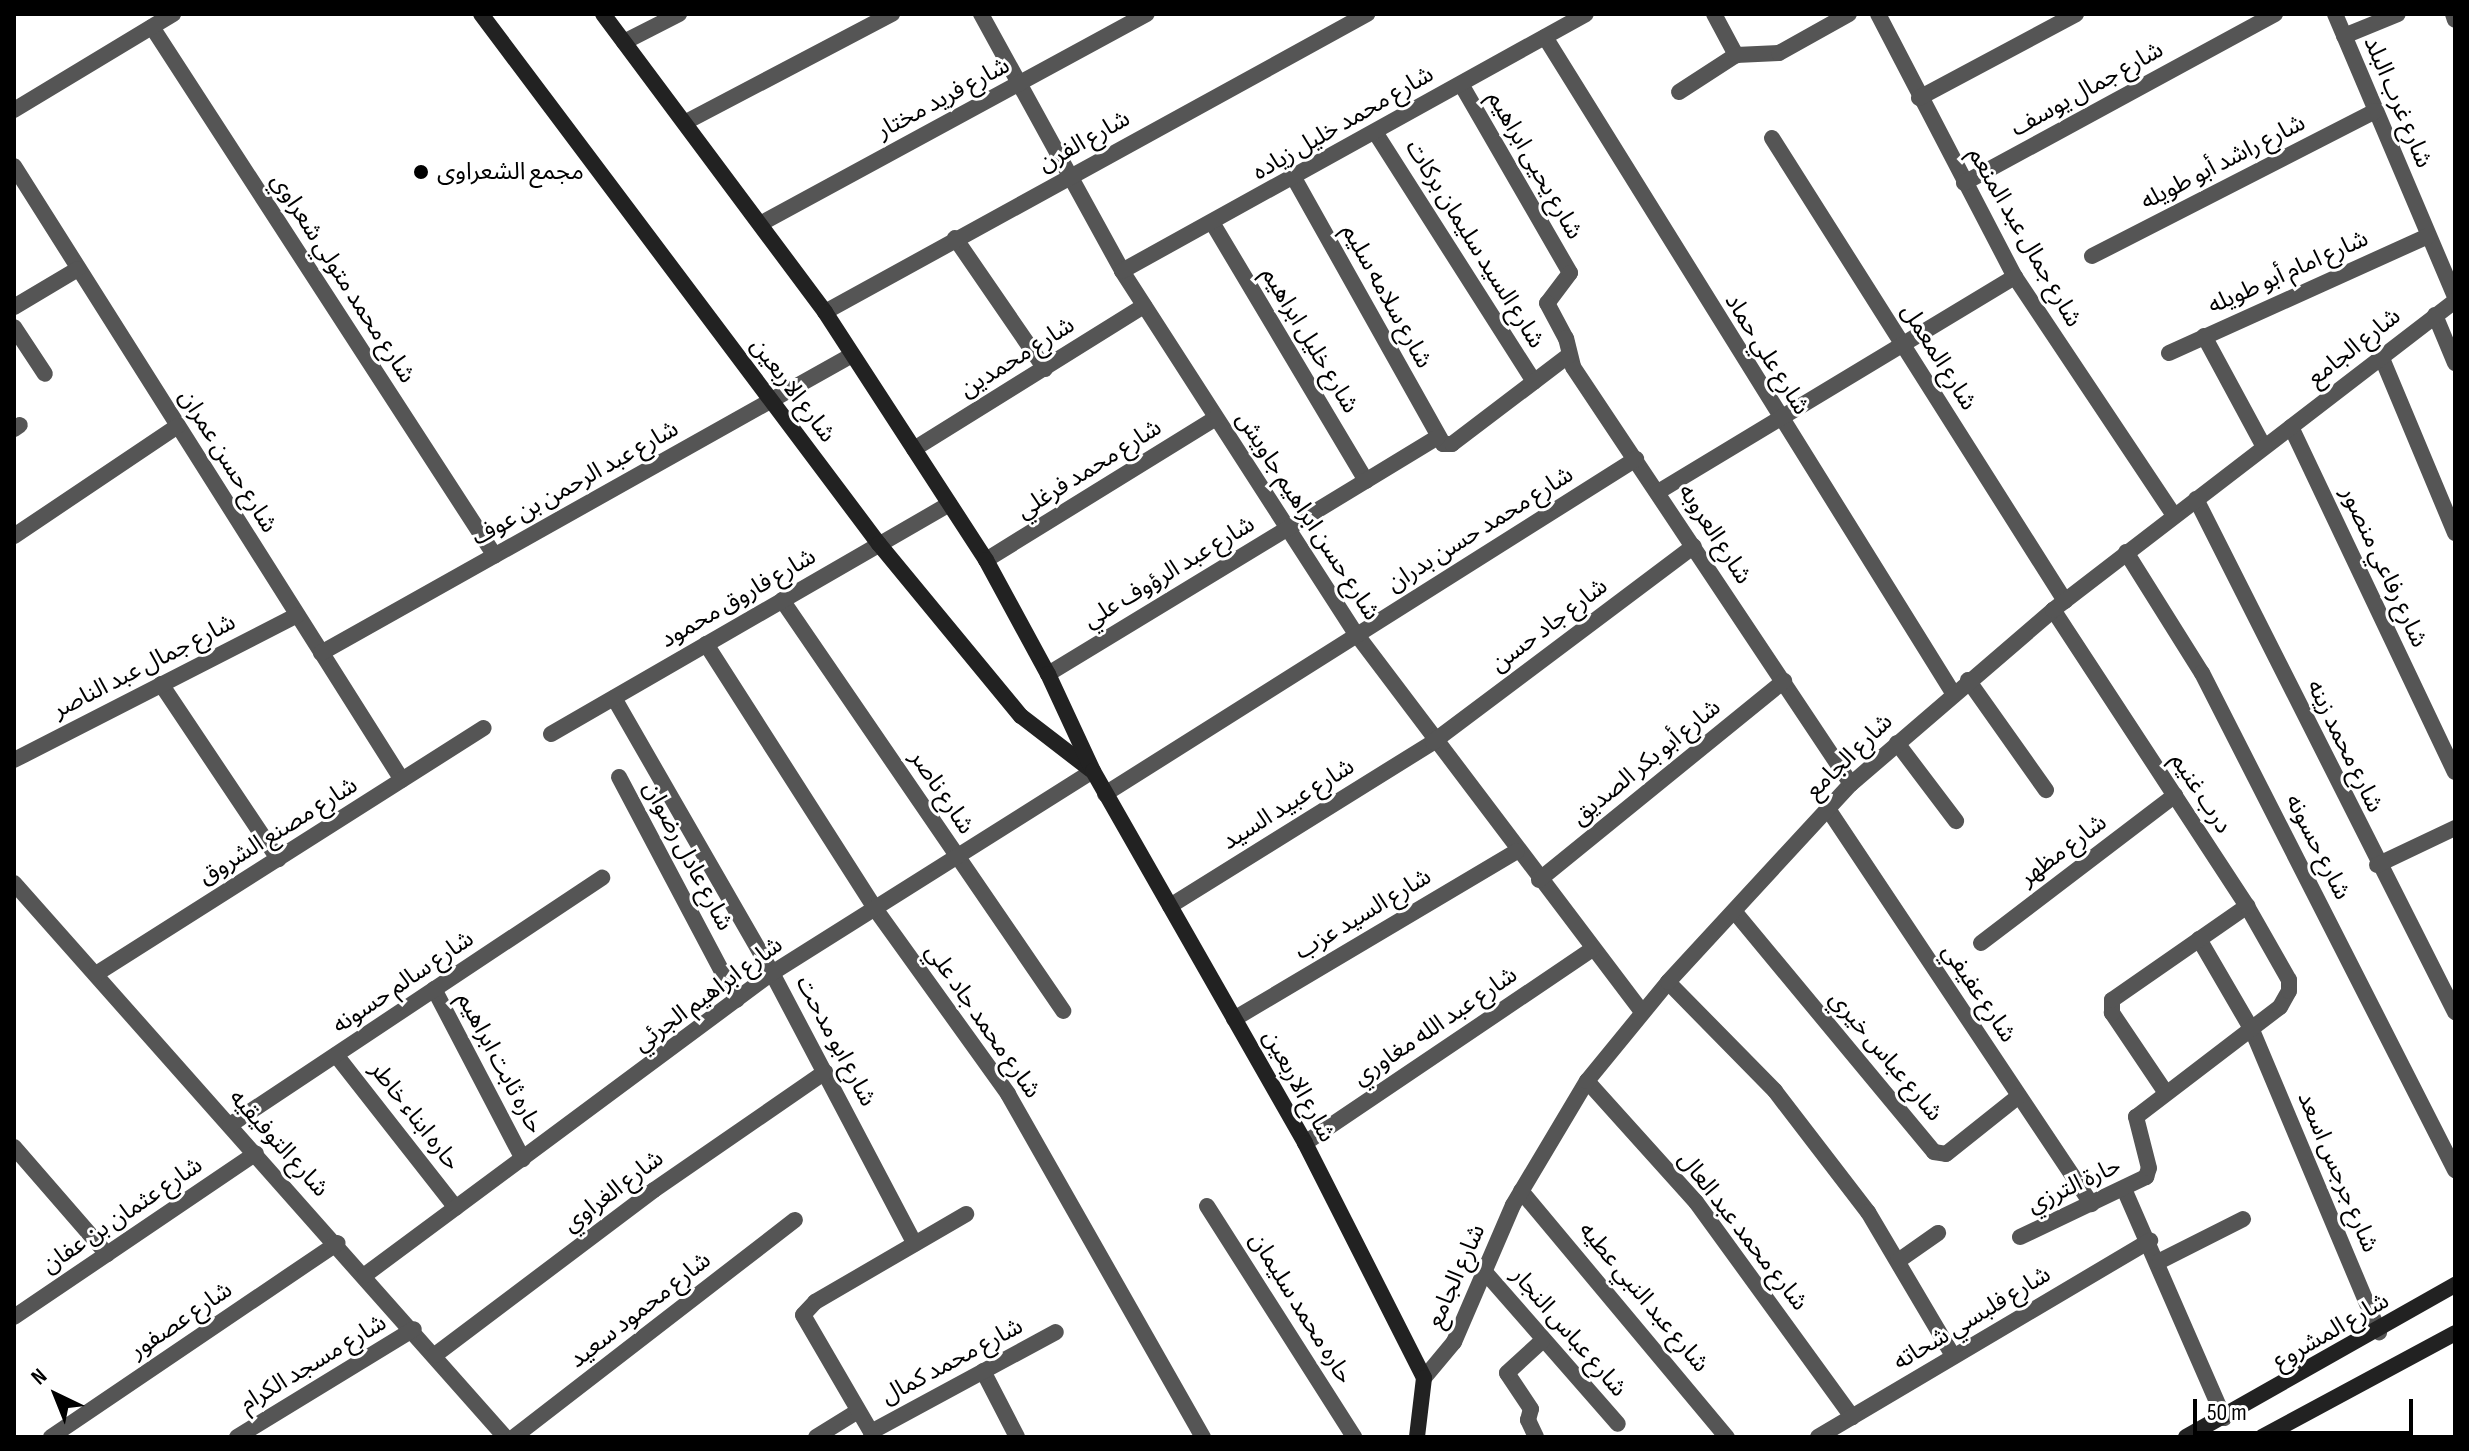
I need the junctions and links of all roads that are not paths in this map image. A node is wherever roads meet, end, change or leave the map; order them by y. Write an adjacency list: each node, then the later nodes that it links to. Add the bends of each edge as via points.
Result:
1 (173, 14): 19 (street)
2 (481, 14): 62 (street, شارع الاربعين)
3 (603, 14): 22 (street, شارع الاربعين)
4 (679, 14): 22 (street)
5 (892, 14): 30 (street)
6 (981, 14): 25 (street, شارع حسن ابراهيم جاويش)
7 (1147, 14): 25 (street, شارع فريد مختار)
8 (1367, 14): 34 (street, شارع الفرن)
9 (1586, 14): 21 (street, شارع محمد خليل زياده)
10 (1714, 14): 23 (street)
11 (1849, 14): 23 (street, via 1779,53)
12 (1878, 14): 27 (street, شارع جمال عبد المنعم)
13 (2076, 14): 27 (street)
14 (2275, 14): 36 (street, شارع جمال يوسف)
15 (2335, 14): 20 (street, شارع غرب البلد)
16 (2398, 14): 20 (street)
17 (2453, 14): 18 (street)
18 (2455, 20)
19 (152, 27): 28 (street); 82 (street, شارع محمد متولي شعراوي)
20 (2344, 36): 29 (street, شارع غرب البلد)
21 (1545, 37): 24 (street, شارع محمد خليل زياده); 64 (street, شارع علي حماد)
22 (624, 42): 30 (street, شارع الاربعين)
23 (1736, 55): 26 (street)
24 (1461, 84): 31 (street, شارع محمد خليل زياده); 48 (street, شارع يحيى ابراهيم, via 1570,273 1549,297)
25 (1018, 85): 34 (street, شارع حسن ابراهيم جاويش); 37 (street, شارع فريد مختار)
26 (1679, 92)
27 (1919, 98): 36 (street, شارع جمال عبد المنعم)
28 (14, 110)
29 (2375, 111): 39 (street, شارع غرب البلد); 41 (street, شارع راشد أبو طويله)
30 (686, 122): 37 (street, شارع الاربعين)
31 (1375, 132): 35 (street, شارع محمد خليل زياده); 61 (street, شارع السيد سليمان بركات)
32 (1772, 138): 53 (street, شارع المعمل)
33 (14, 166): 42 (street, شارع حسن عمران)
34 (1068, 176): 40 (street, شارع الفرن); 43 (street, شارع حسن ابراهيم جاويش)
35 (1294, 178): 38 (street, شارع محمد خليل زياده); 67 (street, شارع سلامه سليم)
36 (1964, 183): 44 (street, شارع جمال عبد المنعم)
37 (760, 224): 49 (street, شارع الاربعين)
38 (1213, 224): 43 (street, شارع محمد خليل زياده); 71 (street, شارع خليل ابراهيم)
39 (2428, 236): 45 (street, شارع غرب البلد); 52 (street, شارع امام أبو طويله)
40 (955, 238): 49 (street, شارع الفرن); 59 (street)
41 (2092, 256)
42 (78, 269): 47 (street); 65 (street, شارع حسن عمران)
43 (1122, 271): 46 (street, شارع حسن ابراهيم جاويش)
44 (2015, 277): 53 (street); 75 (street, شارع جمال عبد المنعم)
45 (2455, 299): 50 (street, شارع الجامع)
46 (1144, 306): 59 (street, شارع محمدين); 63 (street, شارع حسن ابراهيم جاويش)
47 (14, 307)
48 (1549, 308): 56 (street, شارع العروبه, via 1566,338)
49 (825, 312): 55 (street, شارع الاربعين)
50 (2435, 315): 57 (street, شارع الجامع); 58 (street)
51 (14, 327): 60 (street)
52 (2204, 336): 54 (street, شارع امام أبو طويله); 68 (street)
53 (1903, 345): 64 (street); 85 (street, شارع المعمل)
54 (2169, 353)
55 (852, 355): 62 (street, شارع عبد الرحمن بن عوف); 69 (street, شارع الاربعين)
56 (1568, 356): 61 (street); 70 (street, شارع العروبه)
57 (2381, 356): 66 (street, شارع الجامع); 77 (street)
58 (2455, 363)
59 (1045, 369): 69 (street, شارع محمدين)
60 (45, 374)
61 (1534, 382): 67 (street, شارع عبد الرؤوف علي, via 1452,444 1443,444)
62 (770, 400): 79 (street, شارع الاربعين); 82 (street, شارع عبد الرحمن بن عوف)
63 (1216, 418): 76 (street, شارع حسن ابراهيم جاويش); 83 (street, شارع محمد فرغلي)
64 (1779, 420): 72 (street); 94 (street, شارع علي حماد)
65 (178, 426): 78 (street); 86 (street, شارع حسن عمران)
66 (2291, 427): 68 (street, شارع الجامع); 102 (street, شارع رفاعي منصور)
67 (1438, 437): 71 (street, شارع عبد الرؤوف علي)
68 (2264, 447): 73 (street, شارع الجامع)
69 (914, 449): 74 (street, شارع الاربعين)
70 (1636, 459): 72 (street, شارع العروبه); 87 (street, شارع محمد حسن بدران)
71 (1366, 481): 76 (street, شارع عبد الرؤوف علي)
72 (1658, 492): 80 (street, شارع العروبه)
73 (2196, 499): 75 (street, شارع الجامع); 115 (street, شارع محمد زينه)
74 (949, 504): 79 (street, شارع فاروق محمود); 83 (street, شارع الاربعين)
75 (2173, 514): 81 (street, شارع الجامع)
76 (1288, 528): 87 (street, شارع حسن ابراهيم جاويش); 90 (street, شارع عبد الرؤوف علي)
77 (2455, 533)
78 (14, 536)
79 (879, 544): 84 (street, شارع فاروق محمود); 101 (street, شارع الاربعين, via 1021,716)
80 (1694, 546): 92 (street, شارع العروبه); 98 (street, شارع جاد حسن)
81 (2126, 552): 85 (street, شارع الجامع); 146 (street, شارع حسونه, via 2202,673)
82 (495, 556): 89 (street, شارع عبد الرحمن بن عوف)
83 (986, 560): 90 (street, شارع الاربعين)
84 (782, 600): 88 (street, شارع فاروق محمود); 113 (street, شارع ناصر)
85 (2059, 605): 91 (street, شارع الجامع); 108 (street, درب غنيم)
86 (297, 615): 89 (street, شارع حسن عمران); 93 (street, شارع جمال عبد الناصر)
87 (1357, 635): 98 (street, شارع حسن ابراهيم جاويش); 107 (street, شارع محمد حسن بدران)
88 (706, 644): 95 (street, شارع فاروق محمود); 121 (street, شارع محمد جاد علي)
89 (321, 653): 104 (street, شارع حسن عمران)
90 (1048, 674): 101 (street, شارع الاربعين)
91 (1968, 680): 94 (street, شارع الجامع); 106 (street)
92 (1784, 681): 105 (street, شارع العروبه); 117 (street, شارع أبو بكر الصديق)
93 (161, 684): 100 (street, شارع جمال عبد الناصر); 114 (street)
94 (1953, 693): 99 (street, شارع الجامع)
95 (614, 698): 97 (street, شارع فاروق محمود); 126 (street, شارع ابو مدحت)
96 (484, 728): 104 (street, شارع مصنع الشروق)
97 (551, 734)
98 (1433, 742): 112 (street, شارع حسن ابراهيم جاويش); 119 (street, شارع عبيد السيد)
99 (1897, 743): 105 (street, شارع الجامع); 110 (street)
100 (14, 760)
101 (1093, 771): 107 (street, شارع الاربعين); 113 (street, شارع ابراهيم الجرئي)
102 (2455, 772)
103 (619, 777): 130 (street, شارع عادل رضوان)
104 (402, 780): 114 (street, شارع مصنع الشروق)
105 (1851, 784): 109 (street, شارع الجامع)
106 (2046, 790)
107 (1105, 794): 119 (street, شارع الاربعين)
108 (2175, 795): 120 (street, درب غنيم); 124 (street, شارع مظهر)
109 (1828, 809): 122 (street, شارع الجامع); 140 (street, شارع عفيفي)
110 (1956, 821)
111 (2455, 828): 115 (street)
112 (1517, 851): 117 (street, شارع حسن ابراهيم جاويش); 134 (street, شارع السيد عزب)
113 (958, 857): 121 (street, شارع ابراهيم الجرئي); 131 (street, شارع ناصر)
114 (278, 859): 127 (street, شارع مصنع الشروق)
115 (2377, 865): 133 (street, شارع محمد زينه)
116 (602, 878): 129 (street, شارع سالم حسونه)
117 (1539, 880): 125 (street, شارع حسن ابراهيم جاويش)
118 (14, 883): 127 (street, شارع التوفيقيه)
119 (1170, 906): 134 (street, شارع الاربعين)
120 (2247, 906): 123 (street); 135 (street, درب غنيم, via 2289,980 2280,1007)
121 (876, 910): 126 (street, شارع ابراهيم الجرئي); 187 (street, شارع محمد جاد علي, via 1008,1094)
122 (1734, 911): 128 (street, شارع الجامع); 140 (street, شارع عباس خيري, via 1934,1152 1946,1154)
123 (2199, 939): 135 (street, شارع جرجس اسعد); 139 (street, via 2112,1000 2112,1013)
124 (1981, 943)
125 (1593, 949): 132 (street, شارع حسن ابراهيم جاويش); 142 (street, شارع عبد الله مغاوري)
126 (772, 973): 130 (street, شارع ابراهيم الجرئي); 137 (street, شارع ابو مدحت)
127 (96, 974): 141 (street, شارع التوفيقيه)
128 (1668, 982): 132 (street, شارع الجامع); 161 (street, via 1775,1091 1868,1212)
129 (434, 989): 136 (street, شارع سالم حسونه); 145 (street, حاره ثابت ابراهيم)
130 (737, 1000): 145 (street, شارع ابراهيم الجرئي)
131 (1063, 1011)
132 (1642, 1012): 138 (street, شارع الجامع)
133 (2455, 1012)
134 (1234, 1019): 142 (street, شارع الاربعين)
135 (2252, 1030): 139 (street); 169 (street, شارع جرجس اسعد)
136 (336, 1055): 141 (street, شارع سالم حسونه); 151 (street, حاره ابناء خاطر)
137 (825, 1072): 159 (street, شارع ابو مدحت); 172 (street, شارع الغراوي, via 654,1190)
138 (1587, 1081): 148 (street, شارع الجامع); 177 (street, شارع محمد عبد العال, via 1696,1202)
139 (2166, 1093): 147 (street, حارة الترزي, via 2136,1117 2148,1173)
140 (2019, 1096): 149 (street, شارع عفيفي)
141 (230, 1125): 144 (street, شارع التوفيقيه)
142 (1305, 1143): 175 (street, شارع الاربعين)
143 (14, 1147): 160 (street)
144 (256, 1153): 158 (street, شارع التوفيقيه); 160 (street, شارع عثمان بن عفان)
145 (523, 1159): 151 (street, شارع ابراهيم الجرئي)
146 (2455, 1170)
147 (2124, 1189): 149 (street, حارة الترزي); 157 (street)
148 (1521, 1191): 163 (street, شارع الجامع); 191 (street, شارع عبد النبي عطيه)
149 (2091, 1204): 156 (street, حارة الترزي)
150 (1207, 1206): 188 (street, حاره محمد سليمان)
151 (456, 1208): 164 (street, شارع ابراهيم الجرئي)
152 (966, 1214): 159 (street)
153 (2243, 1219): 162 (street)
154 (795, 1220): 184 (street, شارع محمود سعيد)
155 (1938, 1233): 161 (street)
156 (2020, 1237)
157 (2150, 1241): 162 (street); 173 (street, شارع فلبسي شحاته)
158 (337, 1243): 164 (street, شارع التوفيقيه); 181 (street, شارع عصفور)
159 (915, 1244): 176 (street, via 815,1302 803,1315)
160 (107, 1254): 166 (street, شارع عثمان بن عفان)
161 (1898, 1261): 173 (street)
162 (2160, 1261): 178 (street)
163 (1484, 1271): 171 (street, شارع عباس النجار); 175 (street, شارع الجامع, via 1454,1342)
164 (365, 1275): 167 (street, شارع التوفيقيه)
165 (2455, 1285): 169 (street, شارع المشروع)
166 (14, 1317)
167 (414, 1329): 172 (street, شارع التوفيقيه); 182 (street, شارع مسجد الكرام)
168 (1056, 1332): 174 (street, شارع محمد كمال)
169 (2379, 1332): 178 (street, شارع المشروع)
170 (2455, 1333): 194 (street)
171 (1543, 1340): 179 (street, شارع عباس النجار); 190 (street, via 1507,1373 1531,1409 1528,1420)
172 (435, 1355): 183 (street, شارع التوفيقيه)
173 (1953, 1356): 177 (street, شارع فلبسي شحاته)
174 (983, 1371): 180 (street, شارع محمد كمال); 186 (street)
175 (1424, 1378): 189 (street)
176 (858, 1411): 180 (street); 185 (street, شارع محمد كمال)
177 (1852, 1417): 192 (street, شارع فلبسي شحاته)
178 (2224, 1418): 193 (street, شارع المشروع)
179 (1618, 1424)
180 (873, 1434)
181 (51, 1437)
182 (237, 1437)
183 (505, 1437)
184 (514, 1437)
185 (816, 1437)
186 (1017, 1437)
187 (1203, 1437)
188 (1354, 1437)
189 (1417, 1437)
190 (1536, 1437)
191 (1727, 1437)
192 (1818, 1437)
193 (2186, 1437)
194 (2262, 1437)

